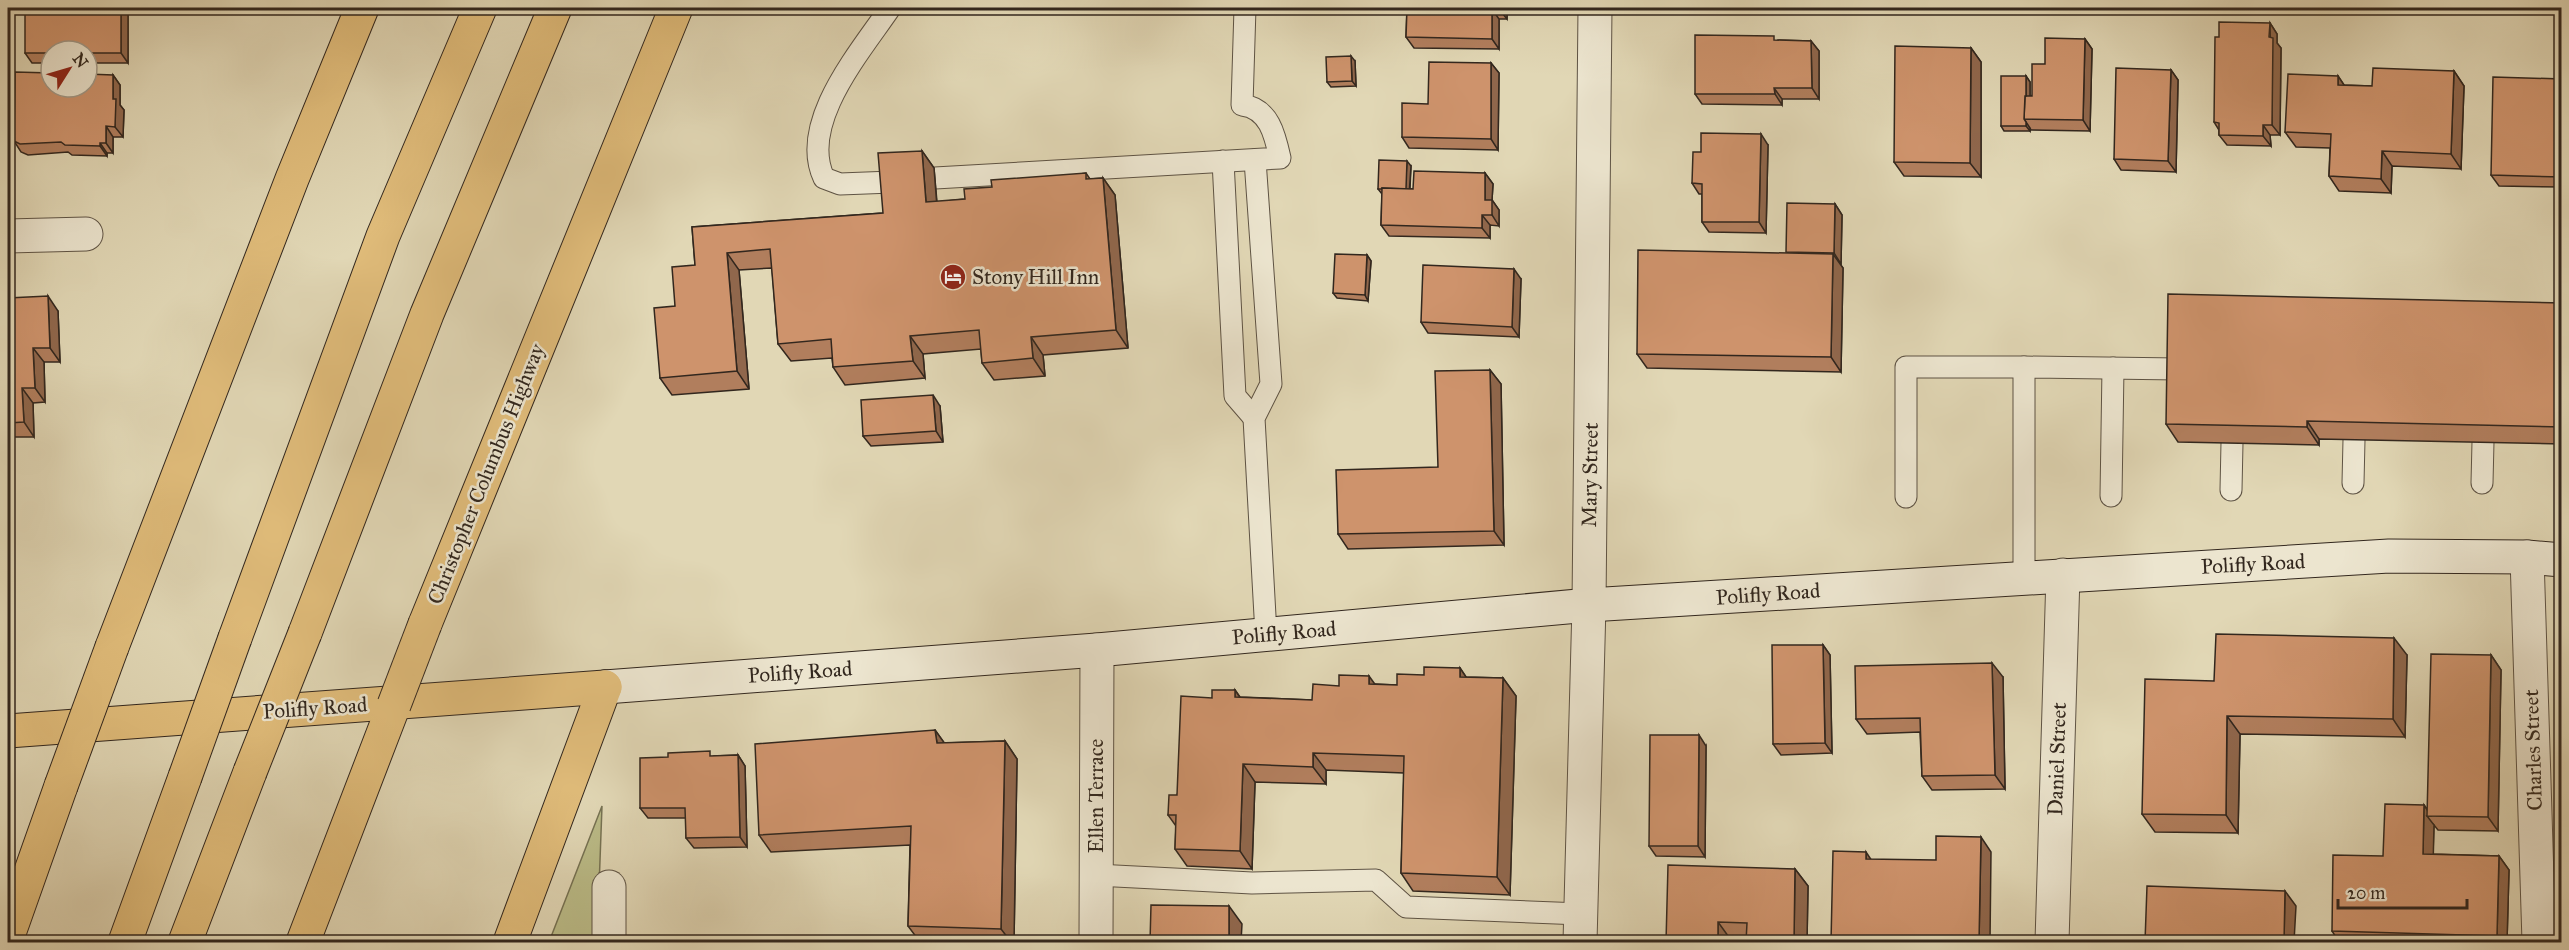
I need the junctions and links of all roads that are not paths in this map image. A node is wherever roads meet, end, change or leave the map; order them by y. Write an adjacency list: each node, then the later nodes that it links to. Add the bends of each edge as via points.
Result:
1 (363, 8): 38 (main road, bridge, via 292,179 112,647)
2 (480, 8): 39 (main road, bridge, via 383,236)
3 (555, 8): 40 (main road, bridge, via 427,314)
4 (676, 8): 41 (main road, Christopher Columbus Highway, bridge, via 425,624)
5 (890, 8): 11 (lane, via 827,104 818,157 824,178 840,184)
6 (1245, 8): 8 (lane, via 1242,105 1259,110 1266,118 1280,158)
7 (1595, 8): 30 (street, Mary Street)
8 (1255, 160): 9 (lane); 17 (lane, via 1271,384)
9 (1223, 162): 10 (lane); 17 (lane, via 1235,396)
10 (935, 178)
11 (892, 182)
12 (86, 234): 13 (street)
13 (8, 236)
14 (2024, 367): 15 (lane); 25 (lane, via 1906,367); 29 (lane)
15 (2113, 368): 16 (lane); 24 (lane)
16 (2179, 369)
17 (1254, 418): 31 (lane)
18 (2354, 440): 21 (lane)
19 (2483, 442): 22 (lane)
20 (2232, 443): 23 (lane)
21 (2353, 483)
22 (2482, 483)
23 (2231, 490)
24 (2111, 496)
25 (1906, 497)
26 (2527, 557): 27 (street, Polifly Road); 28 (street, Polifly Road, via 2389,556); 46 (street, Charles Street)
27 (2562, 560)
28 (2063, 576): 29 (street, Polifly Road); 45 (street, Daniel Street)
29 (2024, 578): 30 (street, Polifly Road)
30 (1589, 605): 31 (street, Polifly Road); 37 (street, Mary Street)
31 (1266, 634): 32 (street, Polifly Road)
32 (1097, 650): 33 (street, Polifly Road); 35 (street, Ellen Terrace)
33 (605, 687): 34 (main road, Polifly Road); 42 (main road)
34 (8, 731)
35 (1096, 875): 37 (lane, via 1252,883 1376,880 1406,907); 44 (street, Ellen Terrace)
36 (609, 888): 43 (street)
37 (1580, 928)
38 (8, 936)
39 (125, 942)
40 (185, 942)
41 (303, 942)
42 (510, 942)
43 (609, 942)
44 (1096, 942)
45 (2052, 942)
46 (2539, 942)

